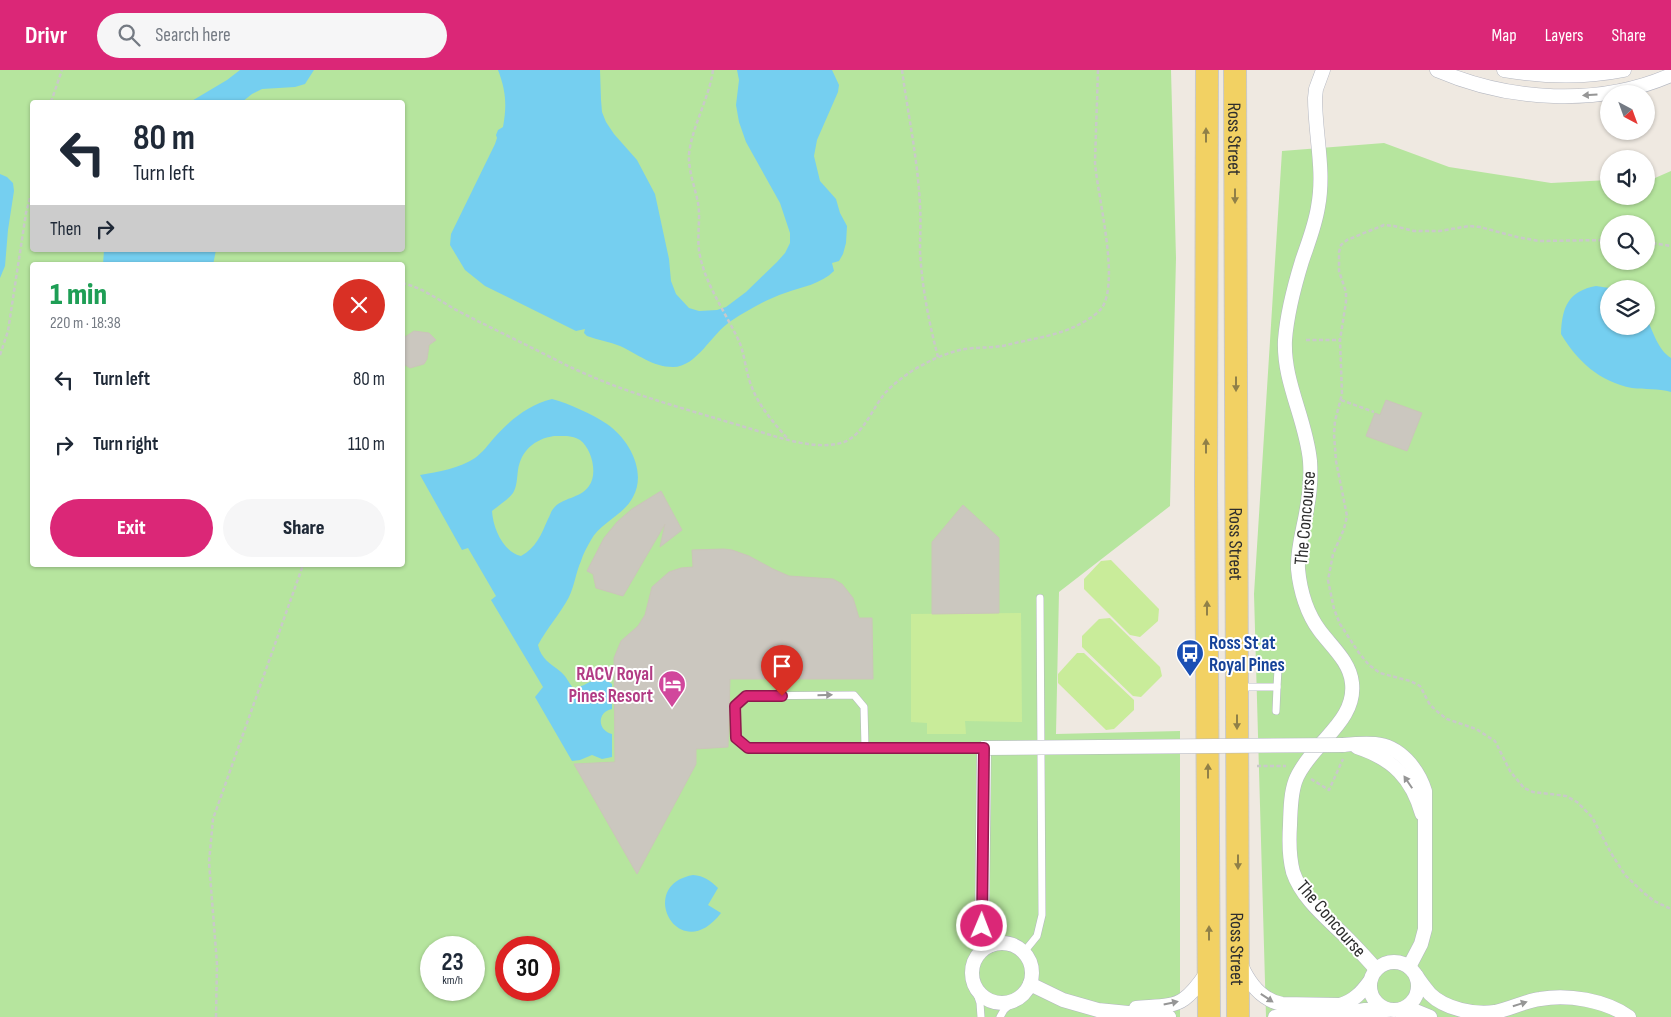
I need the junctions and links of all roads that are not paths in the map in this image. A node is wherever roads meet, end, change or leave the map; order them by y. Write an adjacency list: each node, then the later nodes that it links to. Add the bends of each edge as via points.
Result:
1 (1207, 70): 20 (main road, Ross Street, one-way to 1)
2 (1323, 70): 22 (street, The Concourse, via 1315,98 1321,174 1319,204 1290,303 1285,340 1289,382 1310,460 1308,507 1298,567 1301,588 1319,629 1347,667 1352,682 1352,698 1344,718 1309,758 1293,785 1290,851 1293,871 1303,891)
3 (1437, 70): 9 (street, via 1474,84)
4 (1504, 70): 7 (street)
5 (1624, 70): 7 (street, via 1588,75)
6 (1237, 72): 12 (main road, Ross Street, one-way to 12)
7 (1543, 75): 9 (street)
8 (1671, 75): 9 (street, one-way to 9, via 1601,94)
9 (1542, 95)
10 (1040, 598): 18 (lane, via 1042,915 1037,936)
11 (1278, 668): 13 (lane)
12 (1237, 687): 13 (lane); 19 (main road, Ross Street, one-way to 19)
13 (1277, 687): 14 (lane)
14 (1276, 710)
15 (865, 747): 15 (lane, one-way to 15, via 748,748 736,738 735,706 746,696 854,695 864,707); 16 (lane)
16 (984, 748): 17 (street, via 983,930); 21 (street, bridge, via 1343,752 1357,747 1371,752 1397,768 1412,787 1425,827 1425,930)
17 (990, 945): 18 (street, via 1008,943); 24 (street, via 973,963 971,974)
18 (1024, 952): 23 (street, via 1031,963)
19 (1238, 960): 22 (street, one-way to 22, via 1253,987 1274,1003 1282,1004 1348,1003 1364,989); 32 (main road, Ross Street)
20 (1209, 970): 27 (street, one-way to 20, via 1175,1004 1184,1000); 31 (main road, Ross Street)
21 (1412, 971): 22 (street, via 1401,963 1392,962 1384,964); 26 (street, via 1418,985 1417,995 1411,1004); 35 (street, one-way to 35, via 1431,995 1442,1003 1477,1012 1495,1012 1537,999 1567,998 1595,1002)
22 (1373, 975): 26 (street, via 1369,990 1373,999 1379,1006)
23 (1030, 984): 25 (street); 27 (street, via 1079,1005)
24 (975, 988): 25 (street, via 991,1002); 28 (lane)
25 (1014, 1001): 29 (lane)
26 (1393, 1010): 33 (street); 34 (street, via 1413,1010)
27 (1106, 1011): 30 (street)
28 (981, 1017)
29 (1000, 1017)
30 (1169, 1017)
31 (1209, 1017)
32 (1238, 1017)
33 (1275, 1017)
34 (1430, 1017)
35 (1629, 1017)

